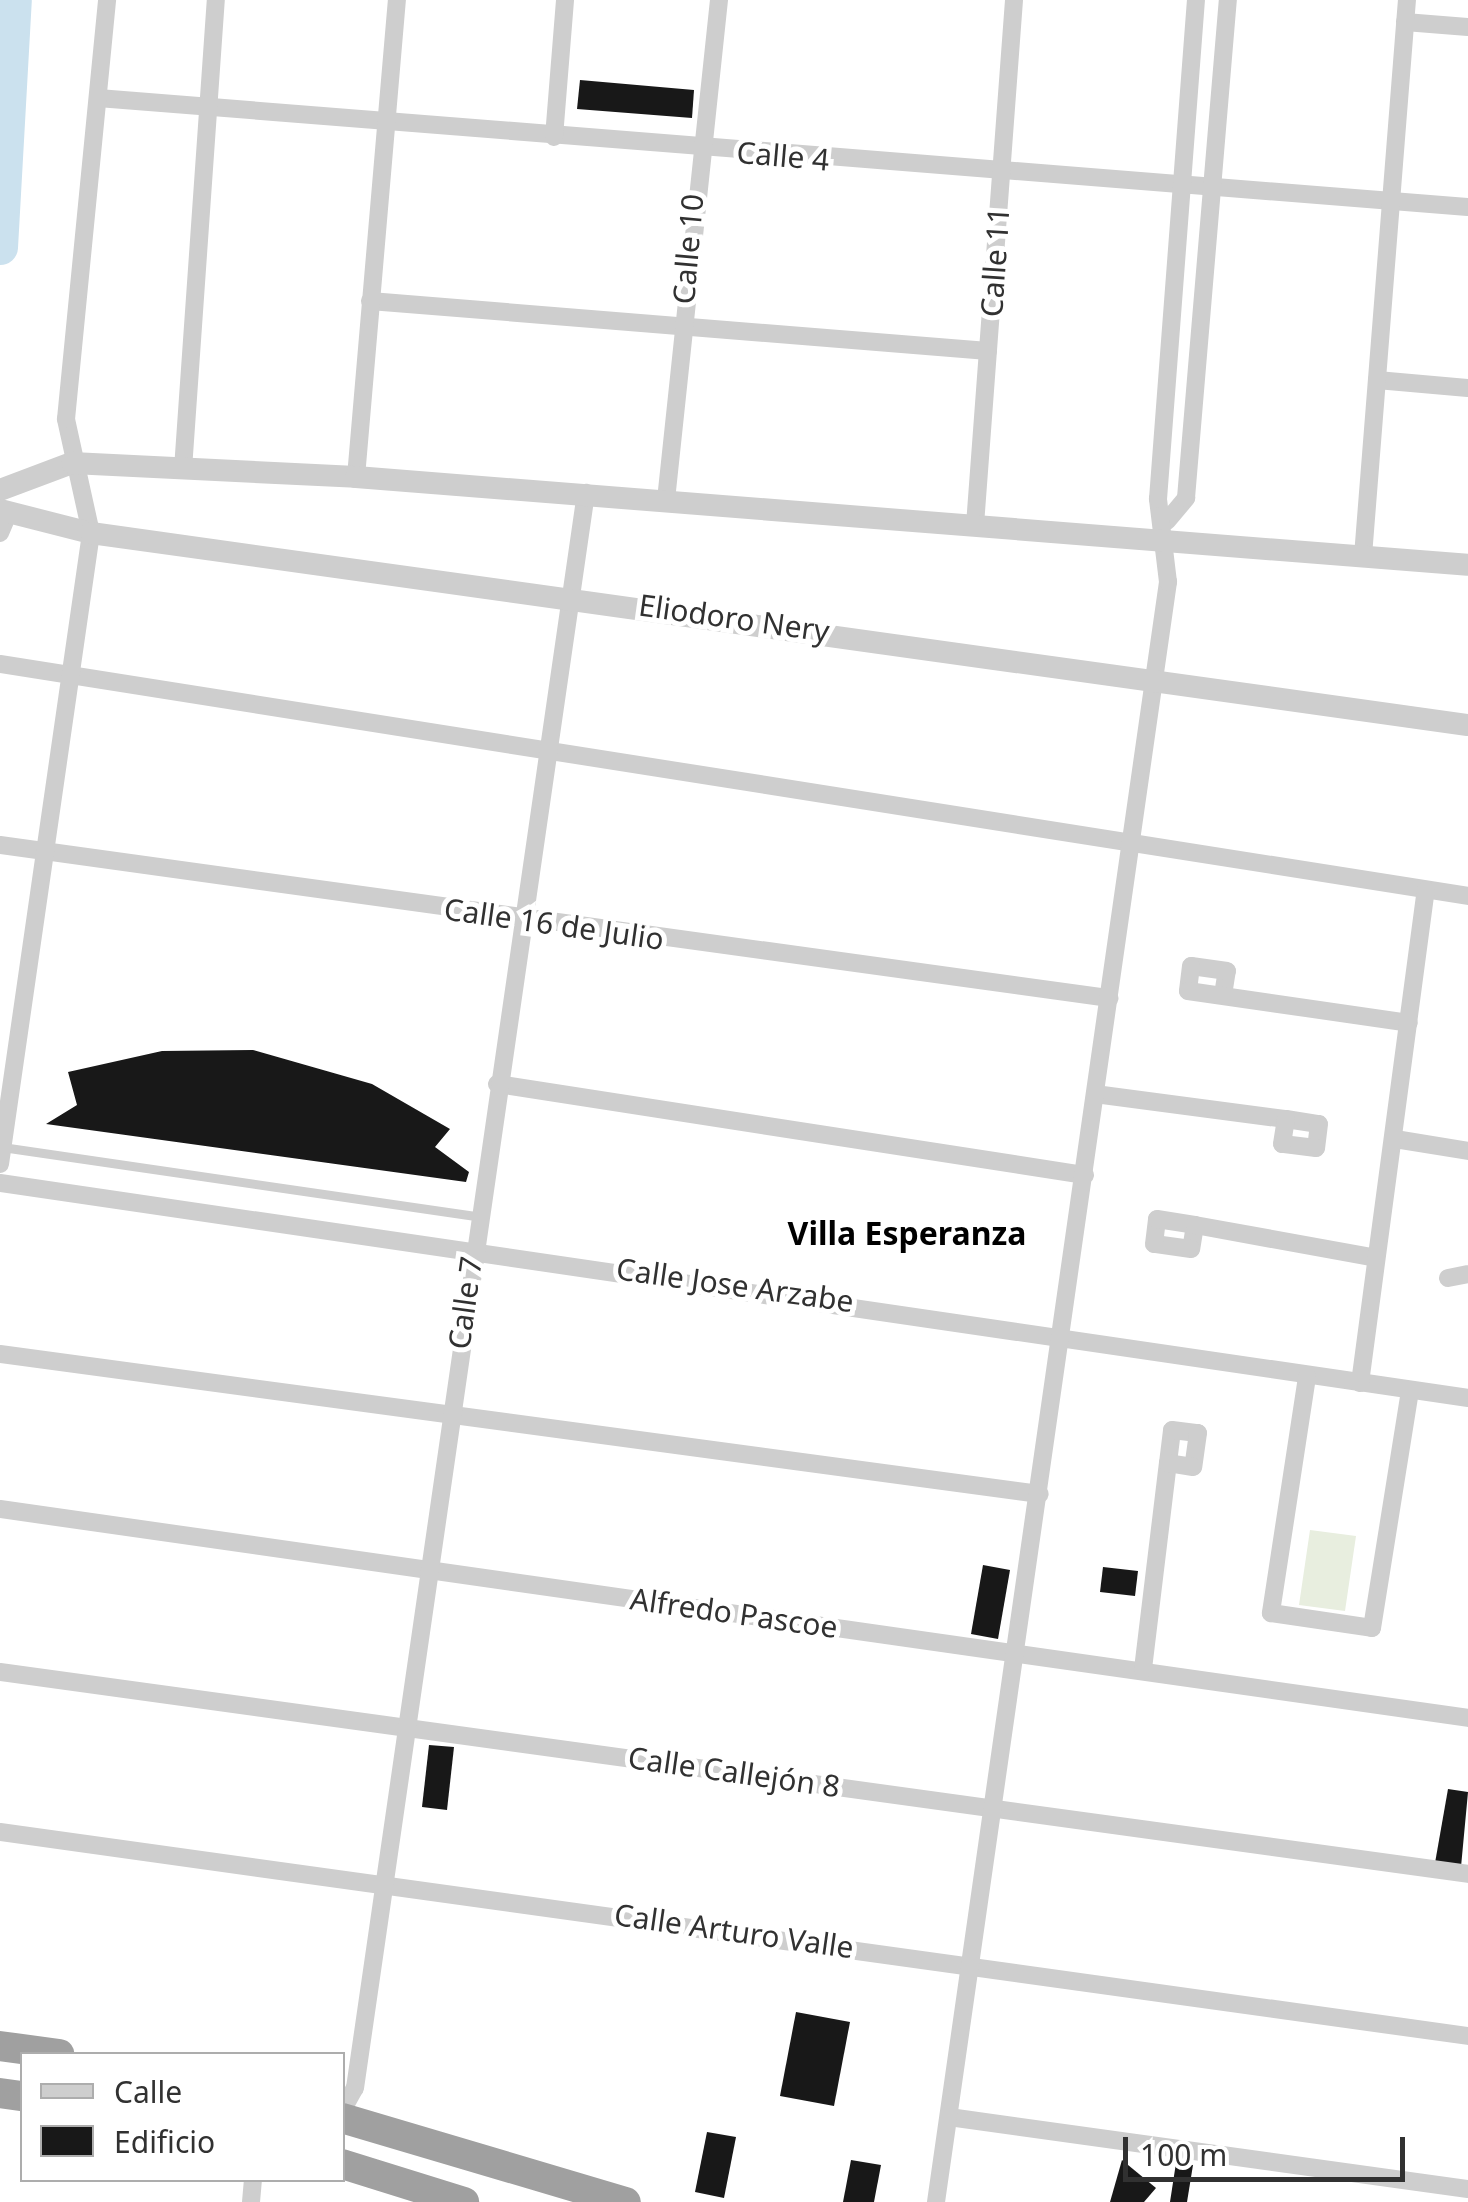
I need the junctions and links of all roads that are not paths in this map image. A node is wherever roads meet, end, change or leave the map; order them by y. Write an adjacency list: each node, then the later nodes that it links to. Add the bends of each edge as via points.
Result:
1 (107, 0): 12 (street)
2 (216, 0): 13 (street)
3 (397, 0): 14 (street)
4 (565, 0): 15 (street)
5 (719, 0): 16 (street, Calle 10)
6 (1014, 0): 17 (street, Calle 11)
7 (1196, 0): 18 (street)
8 (1228, 0): 19 (street)
9 (1407, 0): 10 (street)
10 (1406, 22): 11 (street); 20 (street)
11 (1468, 27)
12 (98, 98): 13 (street, Calle 4); 27 (street, via 66,419)
13 (206, 110): 14 (street, Calle 4); 28 (street)
14 (385, 124): 15 (street, Calle 4); 22 (street)
15 (554, 137): 16 (street, Calle 4)
16 (701, 149): 17 (street, Calle 4); 23 (street, Calle 10)
17 (1001, 173): 18 (street, Calle 4); 24 (street, Calle 11)
18 (1183, 185): 19 (street, Calle 4); 35 (street, via 1158,499)
19 (1213, 188): 20 (street, Calle 4); 35 (street, via 1186,498)
20 (1391, 201): 21 (street, Calle 4); 25 (street)
21 (1468, 207)
22 (370, 301): 23 (street); 29 (street)
23 (681, 327): 24 (street); 32 (street, Calle 10)
24 (988, 352): 34 (street, Calle 11)
25 (1377, 380): 26 (street); 37 (street)
26 (1468, 388)
27 (72, 464): 28 (street); 30 (street); 36 (street)
28 (183, 469): 29 (street)
29 (356, 477): 31 (street)
30 (0, 490)
31 (586, 493): 32 (street); 39 (street, Calle 7)
32 (666, 500): 34 (street)
33 (3, 518): 36 (street, Eliodoro Nery)
34 (975, 525): 35 (street)
35 (1168, 530): 37 (street); 42 (street)
36 (91, 534): 39 (street, Eliodoro Nery); 41 (street)
37 (1363, 556): 38 (street)
38 (1468, 566)
39 (570, 594): 42 (street, Eliodoro Nery); 44 (street, Calle 7)
40 (0, 664): 41 (street)
41 (72, 677): 44 (street); 47 (street)
42 (1155, 678): 43 (street, Eliodoro Nery); 45 (street)
43 (1468, 724)
44 (546, 755): 45 (street); 50 (street, Calle 7)
45 (1131, 843): 48 (street); 52 (street)
46 (0, 845): 47 (street, Calle 16 de Julio)
47 (40, 852): 50 (street, Calle 16 de Julio); 59 (street)
48 (1426, 890): 49 (street); 53 (street)
49 (1468, 896)
50 (518, 920): 52 (street, Calle 16 de Julio); 54 (street, Calle 7)
51 (1223, 995): 53 (street)
52 (1109, 998): 55 (street)
53 (1409, 1023): 57 (street)
54 (497, 1084): 60 (street); 62 (street, Calle 7)
55 (1096, 1094): 56 (street); 60 (street)
56 (1286, 1119)
57 (1395, 1139): 58 (street); 65 (street)
58 (1468, 1151)
59 (1, 1156): 62 (lane)
60 (1086, 1175): 68 (street)
61 (0, 1183): 64 (street, Calle Jose Arzabe)
62 (478, 1216): 64 (street, Calle 7)
63 (1195, 1225): 65 (street)
64 (473, 1246): 68 (street, Calle Jose Arzabe); 74 (street, Calle 7)
65 (1376, 1258): 71 (street)
66 (1468, 1274): 67 (street)
67 (1448, 1278)
68 (1063, 1334): 70 (street, Calle Jose Arzabe); 76 (street)
69 (0, 1354): 74 (street)
70 (1307, 1377): 71 (street, Calle Jose Arzabe); 72 (street, via 1271,1613 1372,1628)
71 (1360, 1383): 72 (street, Calle Jose Arzabe)
72 (1410, 1390): 73 (street, Calle Jose Arzabe)
73 (1468, 1398)
74 (450, 1413): 76 (street); 78 (street, Calle 7)
75 (1168, 1463): 80 (street)
76 (1040, 1494): 79 (street)
77 (0, 1509): 78 (street, Alfredo Pascoe)
78 (428, 1568): 79 (street, Alfredo Pascoe); 83 (street, Calle 7)
79 (1017, 1654): 80 (street, Alfredo Pascoe); 84 (street)
80 (1142, 1669): 82 (street, Alfredo Pascoe)
81 (0, 1672): 83 (street, Calle Callejón 8)
82 (1468, 1718)
83 (403, 1726): 84 (street, Calle Callejón 8); 87 (street, Calle 7)
84 (993, 1808): 86 (street, Calle Callejón 8); 88 (street)
85 (0, 1832): 87 (street, Calle Arturo Valle)
86 (1468, 1874)
87 (382, 1882): 88 (street, Calle Arturo Valle); 92 (street, Calle 7, via 355,2088)
88 (969, 1964): 89 (street, Calle Arturo Valle); 94 (street)
89 (1468, 2036)
90 (0, 2046): 91 (highway)
91 (44, 2052)
92 (345, 2108)
93 (345, 2115): 98 (highway)
94 (949, 2117): 96 (street); 99 (street)
95 (345, 2165): 97 (highway)
96 (1468, 2189)
97 (464, 2202)
98 (626, 2202)
99 (936, 2202)

